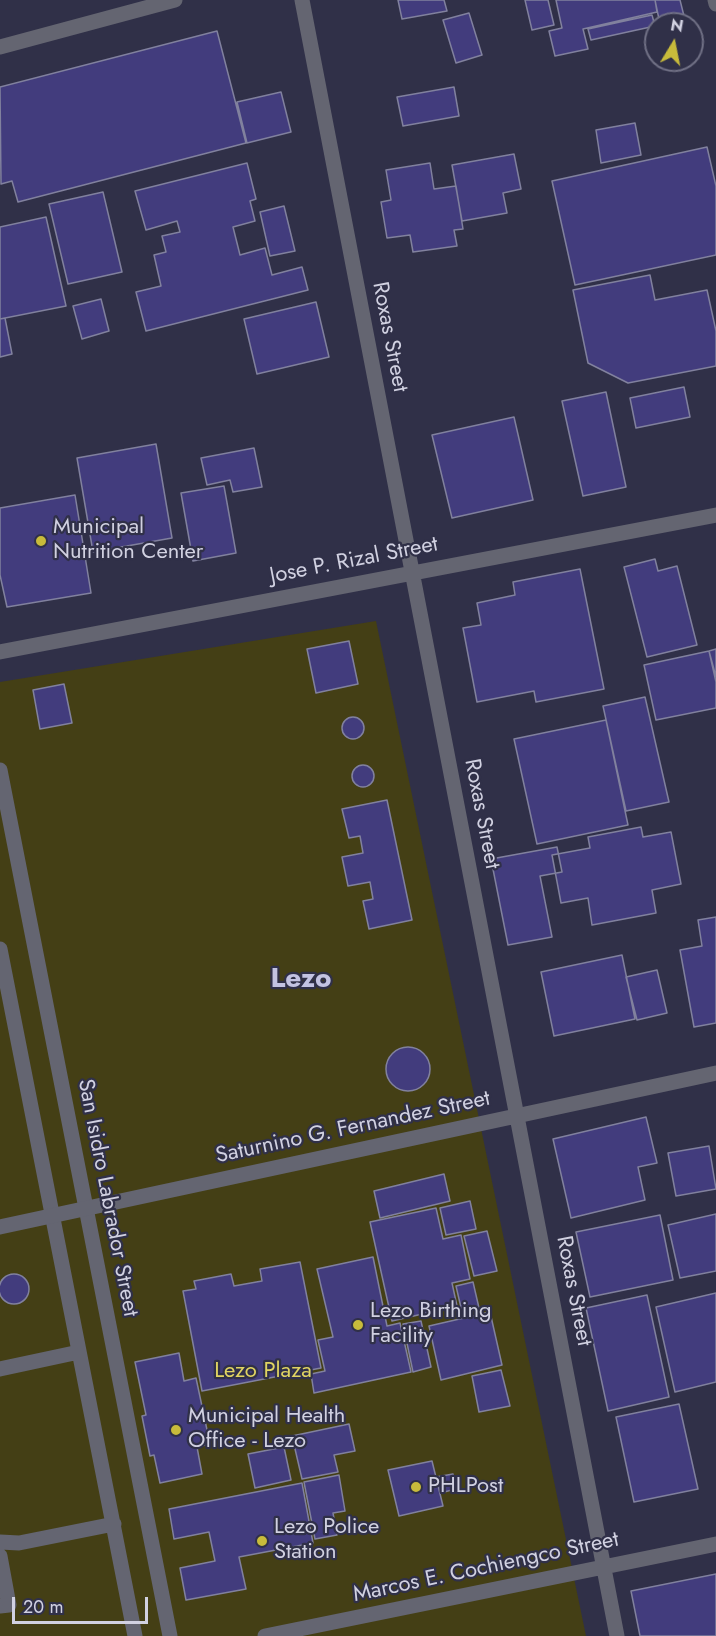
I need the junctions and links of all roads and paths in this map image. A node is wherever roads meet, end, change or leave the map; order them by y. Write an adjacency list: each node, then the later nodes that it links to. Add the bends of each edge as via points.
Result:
1 (175, 0): 3 (street)
2 (302, 0): 5 (street, Roxas Street)
3 (0, 47)
4 (716, 515): 5 (street, Jose P. Rizal Street)
5 (412, 573): 6 (street, Jose P. Rizal Street); 10 (street, Roxas Street)
6 (0, 652)
7 (0, 770): 11 (street, San Isidro Labrador Street)
8 (0, 949): 12 (street)
9 (716, 1073): 10 (street, Saturnino G. Fernandez Street)
10 (517, 1116): 11 (street, Saturnino G. Fernandez Street); 20 (street, Roxas Street)
11 (87, 1208): 12 (street, Saturnino G. Fernandez Street); 23 (street, San Isidro Labrador Street)
12 (53, 1216): 13 (street, Saturnino G. Fernandez Street); 14 (street)
13 (0, 1227)
14 (79, 1352): 15 (street); 16 (street)
15 (0, 1369)
16 (114, 1524): 17 (street, via 19,1543); 22 (street)
17 (0, 1542)
18 (716, 1544): 20 (street, Marcos E. Cochiengco Street)
19 (0, 1556): 21 (street, via 9,1605)
20 (603, 1567): 24 (street, Marcos E. Cochiengco Street); 25 (street, Roxas Street)
21 (0, 1606)
22 (135, 1636)
23 (171, 1636)
24 (265, 1636)
25 (617, 1636)

